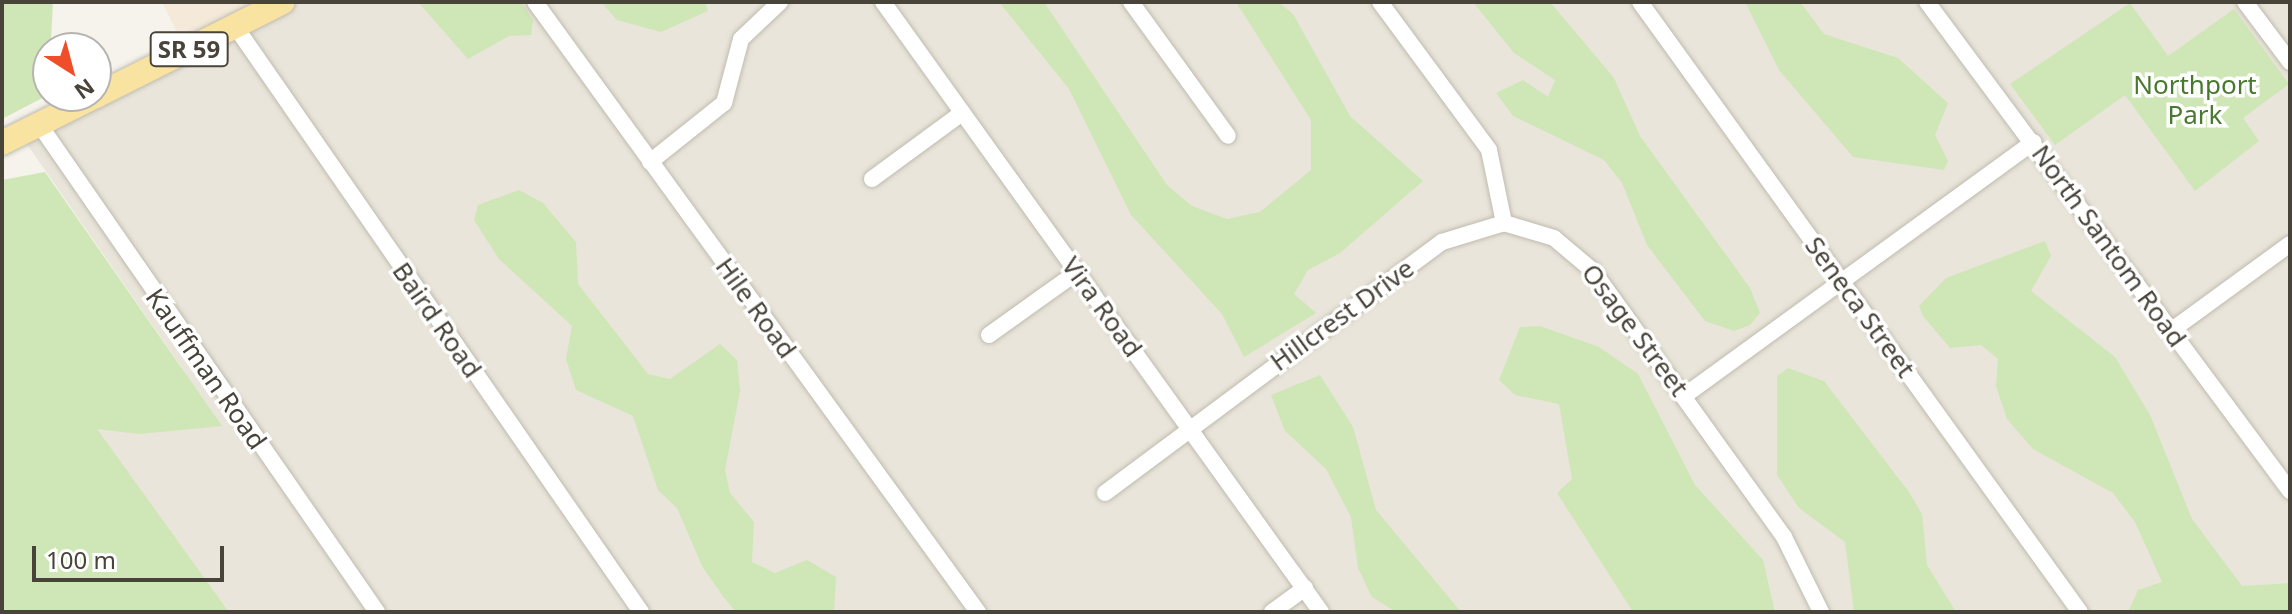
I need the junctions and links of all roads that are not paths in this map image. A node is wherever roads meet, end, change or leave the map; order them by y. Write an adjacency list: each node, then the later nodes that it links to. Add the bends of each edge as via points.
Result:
1 (283, 2): 10 (main road, SR 59)
2 (535, 2): 19 (street, Hile Road)
3 (780, 2): 19 (street, via 741,39 724,103)
4 (883, 2): 14 (street, Vira Road)
5 (1131, 2): 16 (street)
6 (1380, 2): 21 (street, via 1489,150)
7 (1640, 2): 24 (street, Seneca Street)
8 (1927, 2): 17 (street, North Santom Road)
9 (2245, 2): 11 (street)
10 (235, 26): 12 (main road, SR 59); 33 (street, Baird Road)
11 (2290, 62)
12 (112, 88)
13 (63, 112): 15 (main road, SR 59)
14 (962, 113): 20 (street); 23 (street, Vira Road)
15 (39, 124): 18 (main road, SR 59); 32 (street, Kauffman Road)
16 (1228, 136)
17 (2033, 142): 24 (street); 25 (street, North Santom Road)
18 (2, 143)
19 (650, 162): 34 (street, Hile Road)
20 (872, 179)
21 (1504, 223): 27 (street, Osage Street, via 1554,238 1579,256); 28 (street, Hillcrest Drive, via 1442,242)
22 (2290, 244): 25 (street)
23 (1077, 272): 26 (street); 28 (street, Vira Road)
24 (1842, 281): 27 (street); 38 (street, Seneca Street)
25 (2172, 330): 29 (street, North Santom Road)
26 (989, 335)
27 (1684, 396): 37 (street, Osage Street, via 1784,537)
28 (1190, 428): 30 (street, Hillcrest Drive); 31 (street, Vira Road)
29 (2290, 491)
30 (1105, 493)
31 (1305, 588): 35 (street); 36 (street, Vira Road)
32 (377, 612)
33 (641, 612)
34 (978, 612)
35 (1272, 612)
36 (1321, 612)
37 (1821, 612)
38 (2080, 612)

